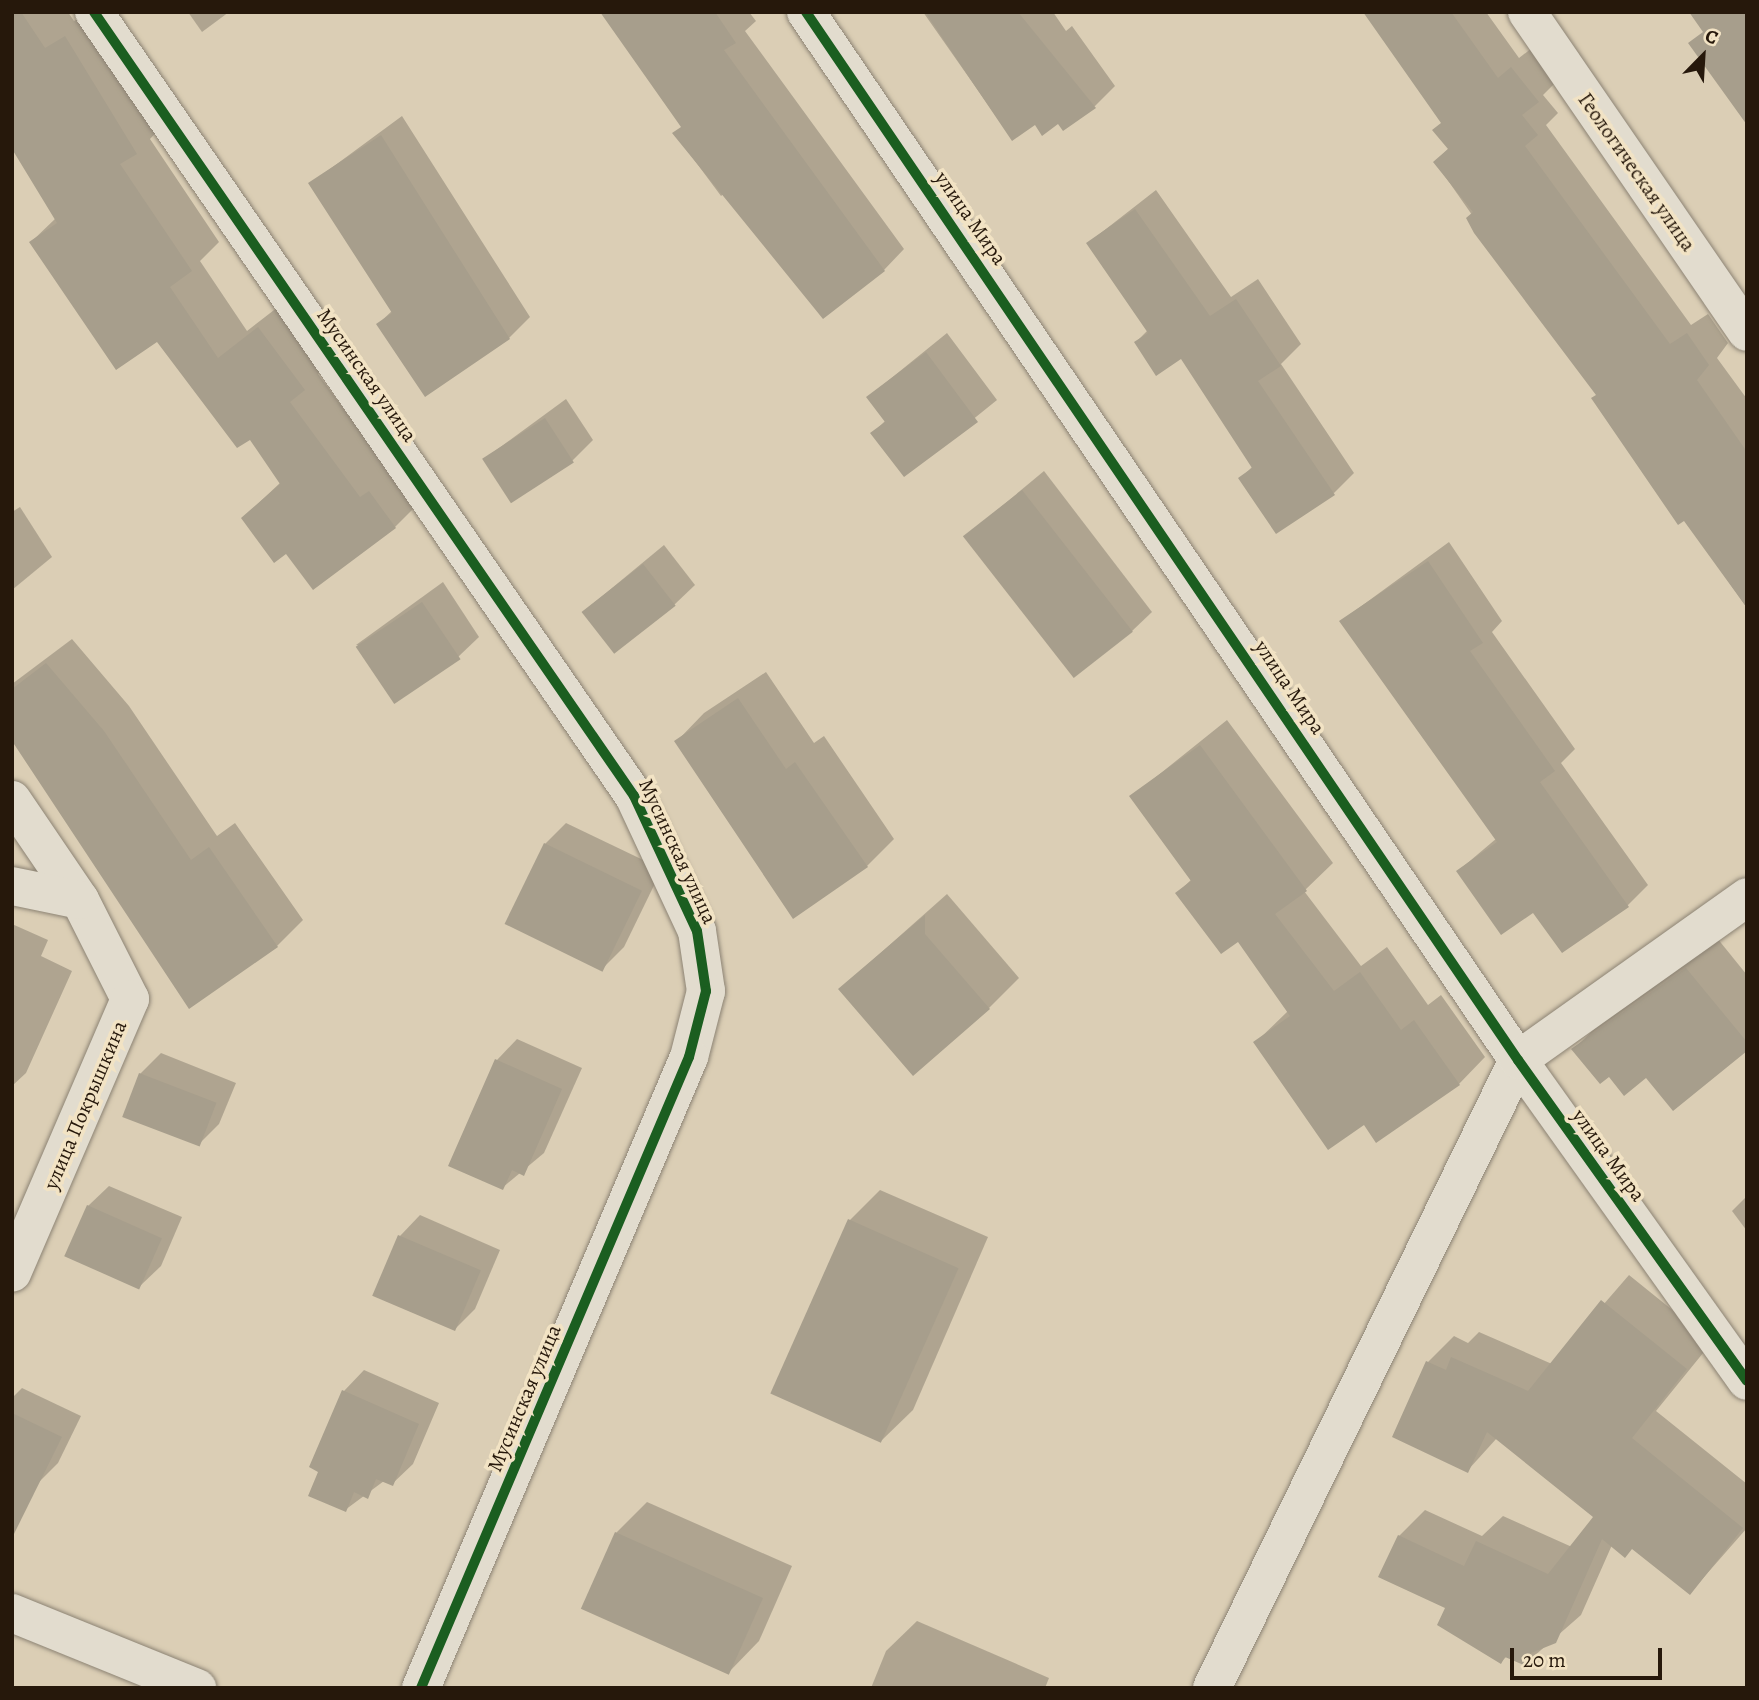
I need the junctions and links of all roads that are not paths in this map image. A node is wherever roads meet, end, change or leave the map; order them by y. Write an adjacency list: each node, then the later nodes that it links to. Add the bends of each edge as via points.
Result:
1 (94, 12): 14 (street, Мусинская улица, via 634,796 697,931 706,991 688,1057)
2 (806, 12): 9 (street, улица Мира)
3 (1527, 12): 4 (street, Геологическая улица)
4 (1747, 332)
5 (12, 800): 8 (street, улица Покрышкина)
6 (12, 886): 8 (street)
7 (1747, 897): 9 (street)
8 (80, 900): 10 (street, улица Покрышкина, via 130,999)
9 (1518, 1060): 11 (street, улица Мира); 15 (street)
10 (12, 1273)
11 (1747, 1381)
12 (12, 1613): 13 (street)
13 (197, 1688)
14 (421, 1688)
15 (1212, 1688)

